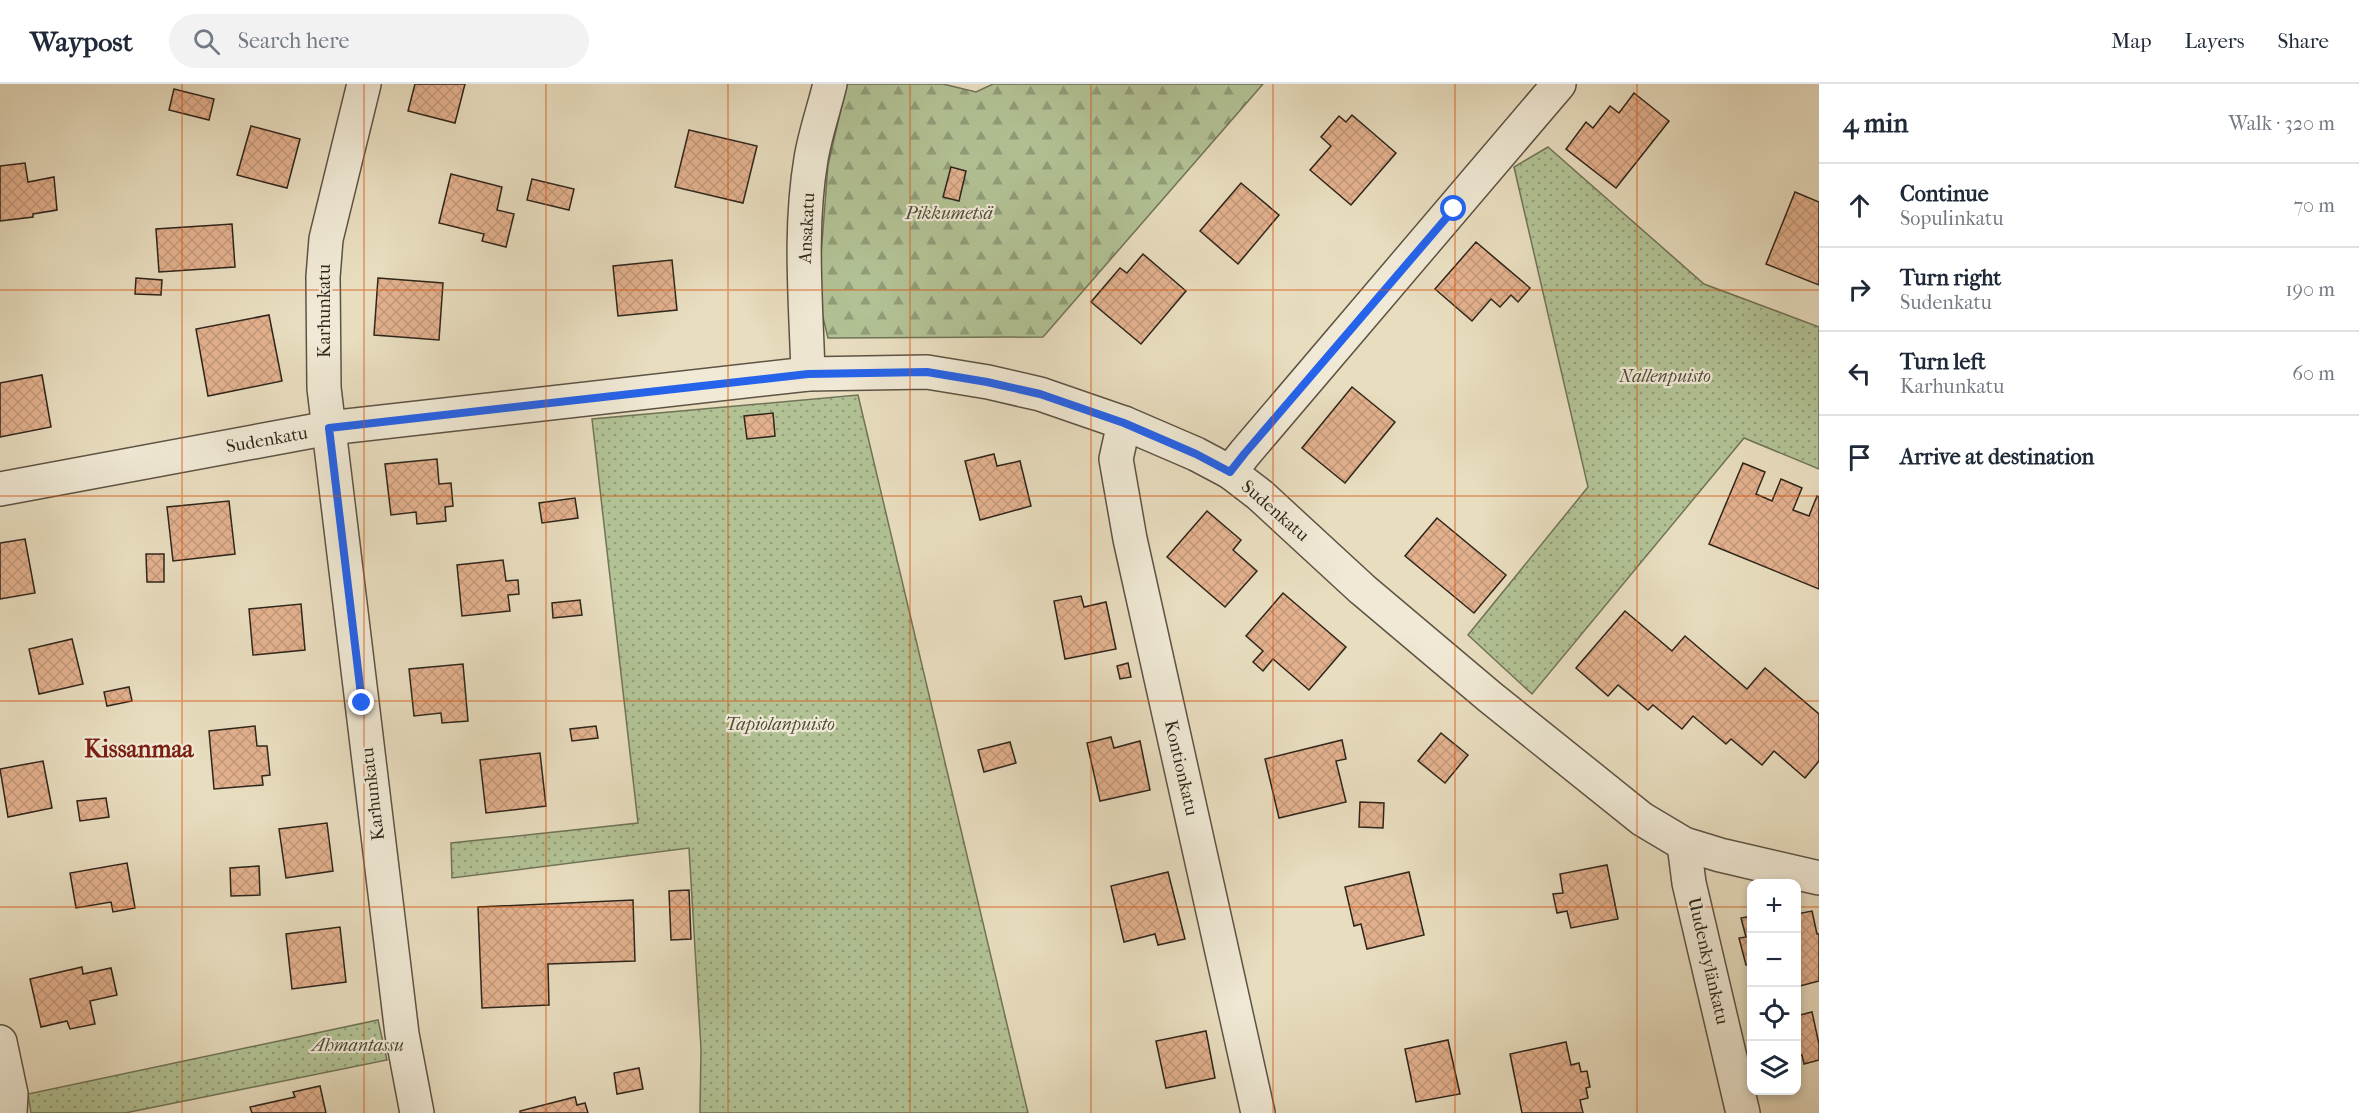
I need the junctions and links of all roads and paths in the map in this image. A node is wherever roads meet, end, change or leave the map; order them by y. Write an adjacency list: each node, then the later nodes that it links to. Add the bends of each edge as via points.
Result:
1 (364, 84): 6 (street, Karhunkatu, via 326,239 324,388)
2 (830, 84): 4 (street, Ansakatu, via 811,159 805,219)
3 (1559, 84): 7 (street)
4 (808, 374): 5 (street, Sudenkatu, via 927,372 1040,394); 6 (street, Sudenkatu)
5 (1124, 423): 7 (street, Sudenkatu); 14 (street, Kontionkatu, via 1116,459 1130,539)
6 (329, 428): 8 (street, Sudenkatu); 13 (street, Karhunkatu, via 402,1034)
7 (1230, 472): 9 (street, Sudenkatu, via 1490,697 1642,819)
8 (0, 489)
9 (1684, 844): 10 (street, Sudenkatu); 15 (street, Uudenkylänkatu, via 1689,883)
10 (1819, 878)
11 (0, 1042): 12 (street, via 11,1094)
12 (10, 1113)
13 (417, 1113)
14 (1258, 1113)
15 (1743, 1113)

